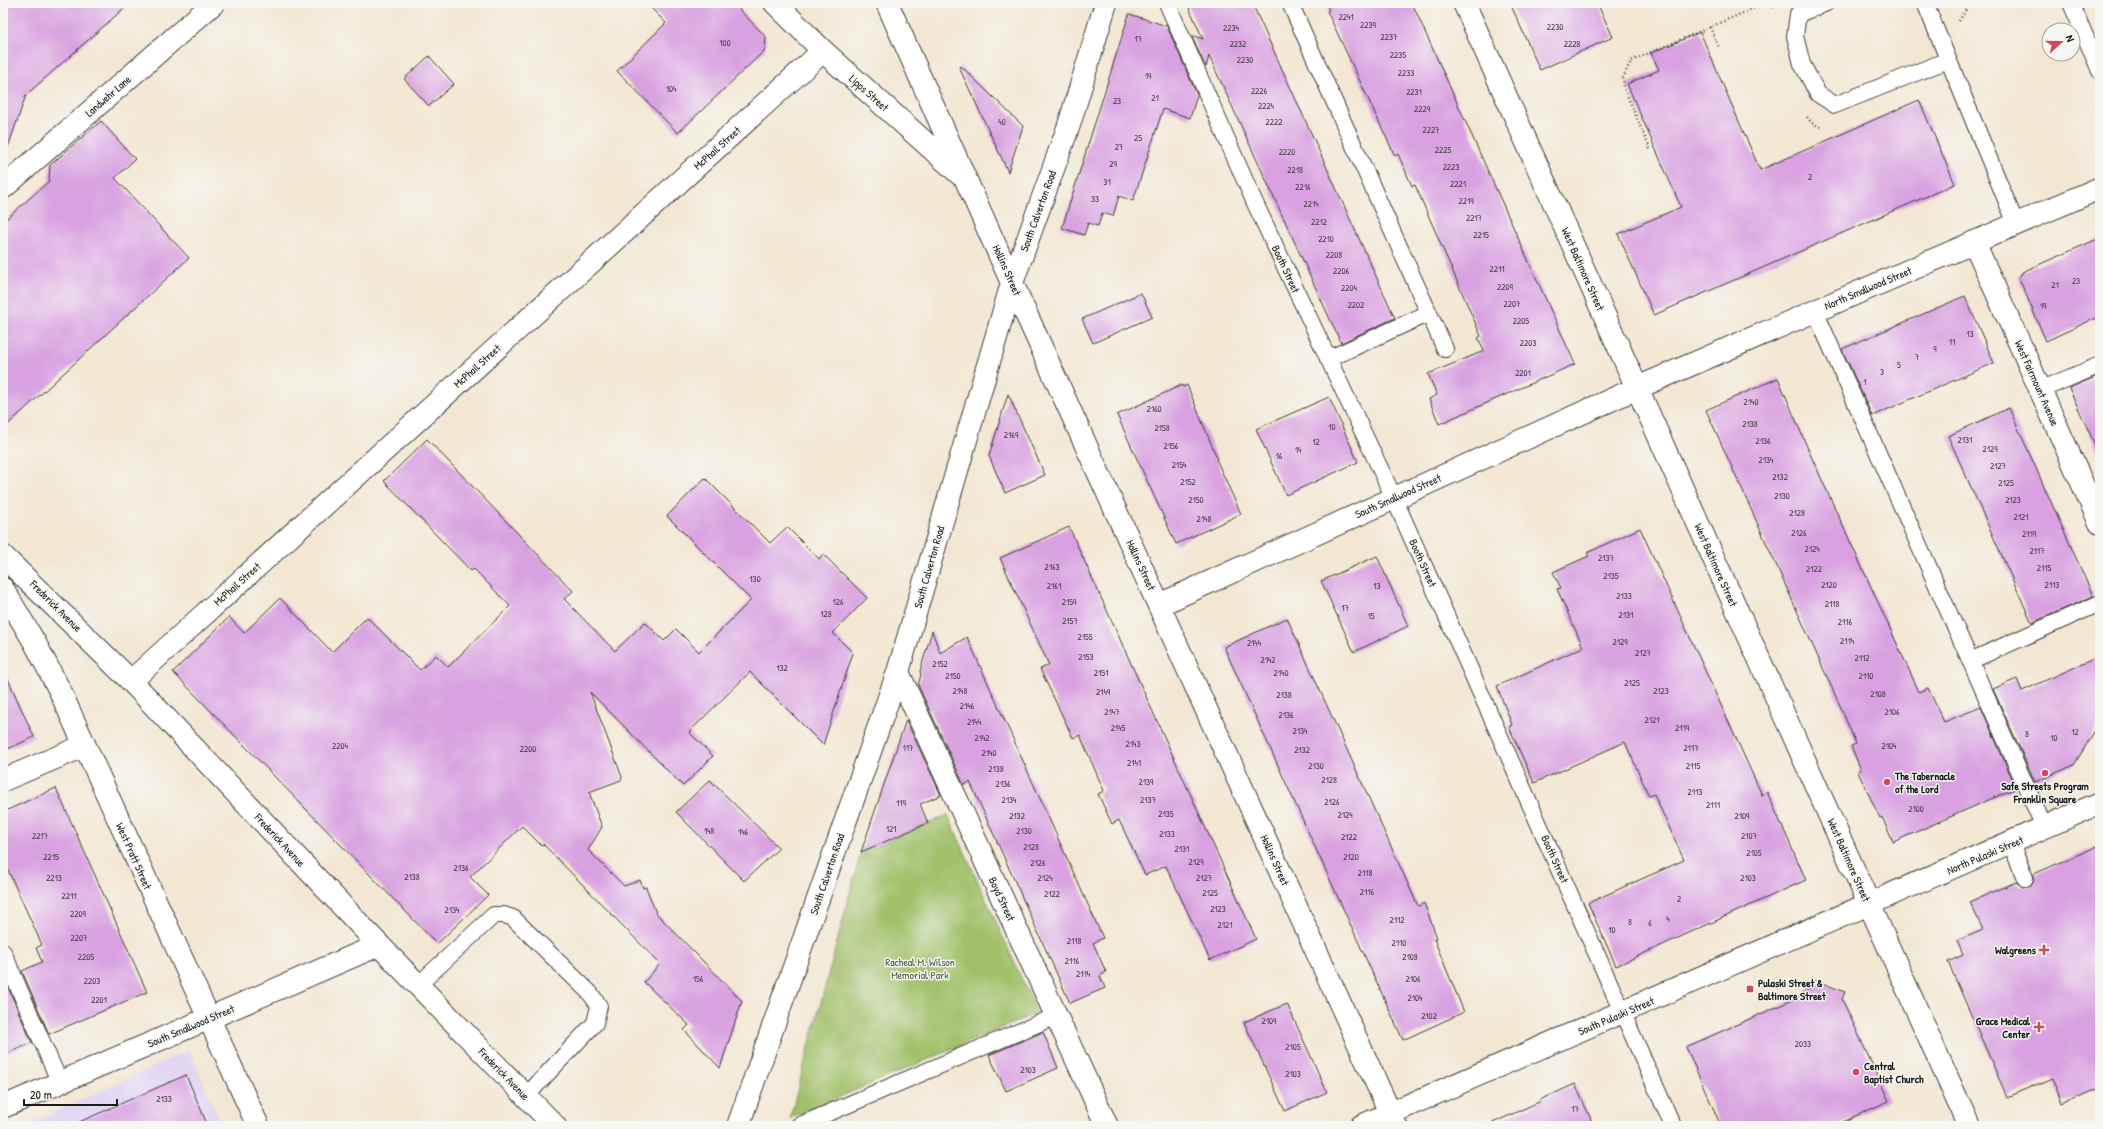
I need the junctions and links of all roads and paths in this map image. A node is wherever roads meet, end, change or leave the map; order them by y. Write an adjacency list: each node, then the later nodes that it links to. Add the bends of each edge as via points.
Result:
1 (214, 3): 19 (street, Landwehr Lane)
2 (775, 3): 14 (street, Lipps Street)
3 (887, 3): 18 (street, Hollins Street)
4 (1106, 3): 23 (street, South Calverton Road, via 1069,125)
5 (1167, 3): 27 (lane, Booth Street, via 1254,201)
6 (1290, 3): 25 (lane)
7 (1464, 3): 29 (street, West Baltimore Street)
8 (1766, 3): 12 (path)
9 (1826, 3): 15 (lane, via 1798,14 1795,36 1802,64 1818,94 1835,105)
10 (1925, 3): 15 (lane)
11 (2070, 3): 16 (lane)
12 (1710, 27): 13 (path); 17 (path, via 1636,58 1626,69 1623,78 1624,88)
13 (1719, 48)
14 (823, 51): 18 (street, Lipps Street); 39 (street, McPhail Street)
15 (1948, 60): 21 (lane)
16 (2100, 71)
17 (1650, 149)
18 (966, 180): 23 (street, Hollins Street)
19 (3, 188)
20 (2100, 188): 21 (street, North Smallwood Street)
21 (2016, 224): 22 (street, North Smallwood Street)
22 (1974, 242): 24 (street, North Smallwood Street); 30 (street, West Fairmount Avenue)
23 (1012, 283): 36 (street, Hollins Street); 38 (street, South Calverton Road)
24 (1815, 311): 29 (street, North Smallwood Street); 37 (lane)
25 (1429, 313): 26 (lane); 27 (lane)
26 (1445, 348)
27 (1328, 359): 31 (lane, Booth Street)
28 (2100, 365): 30 (lane)
29 (1637, 388): 31 (street, South Smallwood Street); 46 (street, West Baltimore Street)
30 (2040, 390): 32 (street, West Fairmount Avenue)
31 (1394, 498): 36 (street, South Smallwood Street); 50 (lane, Booth Street)
32 (2100, 523)
33 (3, 556): 39 (street, Frederick Avenue)
34 (3, 589): 40 (street, West Pratt Street, via 60,691)
35 (2100, 603): 37 (lane)
36 (1159, 605): 56 (street, Hollins Street)
37 (1970, 661): 43 (lane)
38 (898, 672): 51 (street, Boyd Street); 59 (street, South Calverton Road)
39 (131, 681): 47 (street, Frederick Avenue)
40 (84, 746): 41 (street); 52 (street, West Pratt Street)
41 (3, 780)
42 (2100, 803): 43 (street, North Pulaski Street)
43 (2045, 829): 44 (street, North Pulaski Street)
44 (2011, 844): 45 (lane); 46 (street, North Pulaski Street)
45 (2025, 878)
46 (1869, 905): 50 (street, South Pulaski Street); 64 (street, West Baltimore Street)
47 (378, 945): 49 (street, Frederick Avenue); 52 (street, South Smallwood Street)
48 (3, 952): 53 (lane)
49 (418, 985): 54 (street, Frederick Avenue); 54 (lane, via 494,916 504,915 513,918 590,993 599,1006 595,1023)
50 (1623, 1013): 56 (street, South Pulaski Street); 63 (lane, Booth Street)
51 (1056, 1016): 60 (lane); 61 (street, Boyd Street)
52 (208, 1019): 53 (street, South Smallwood Street); 57 (street, West Pratt Street)
53 (60, 1083): 55 (street, South Smallwood Street)
54 (526, 1096): 58 (street, Frederick Avenue)
55 (3, 1107)
56 (1393, 1120): 62 (street, South Pulaski Street)
57 (258, 1126)
58 (555, 1126)
59 (738, 1126)
60 (798, 1126)
61 (1106, 1126)
62 (1361, 1126)
63 (1673, 1126)
64 (1969, 1126)

